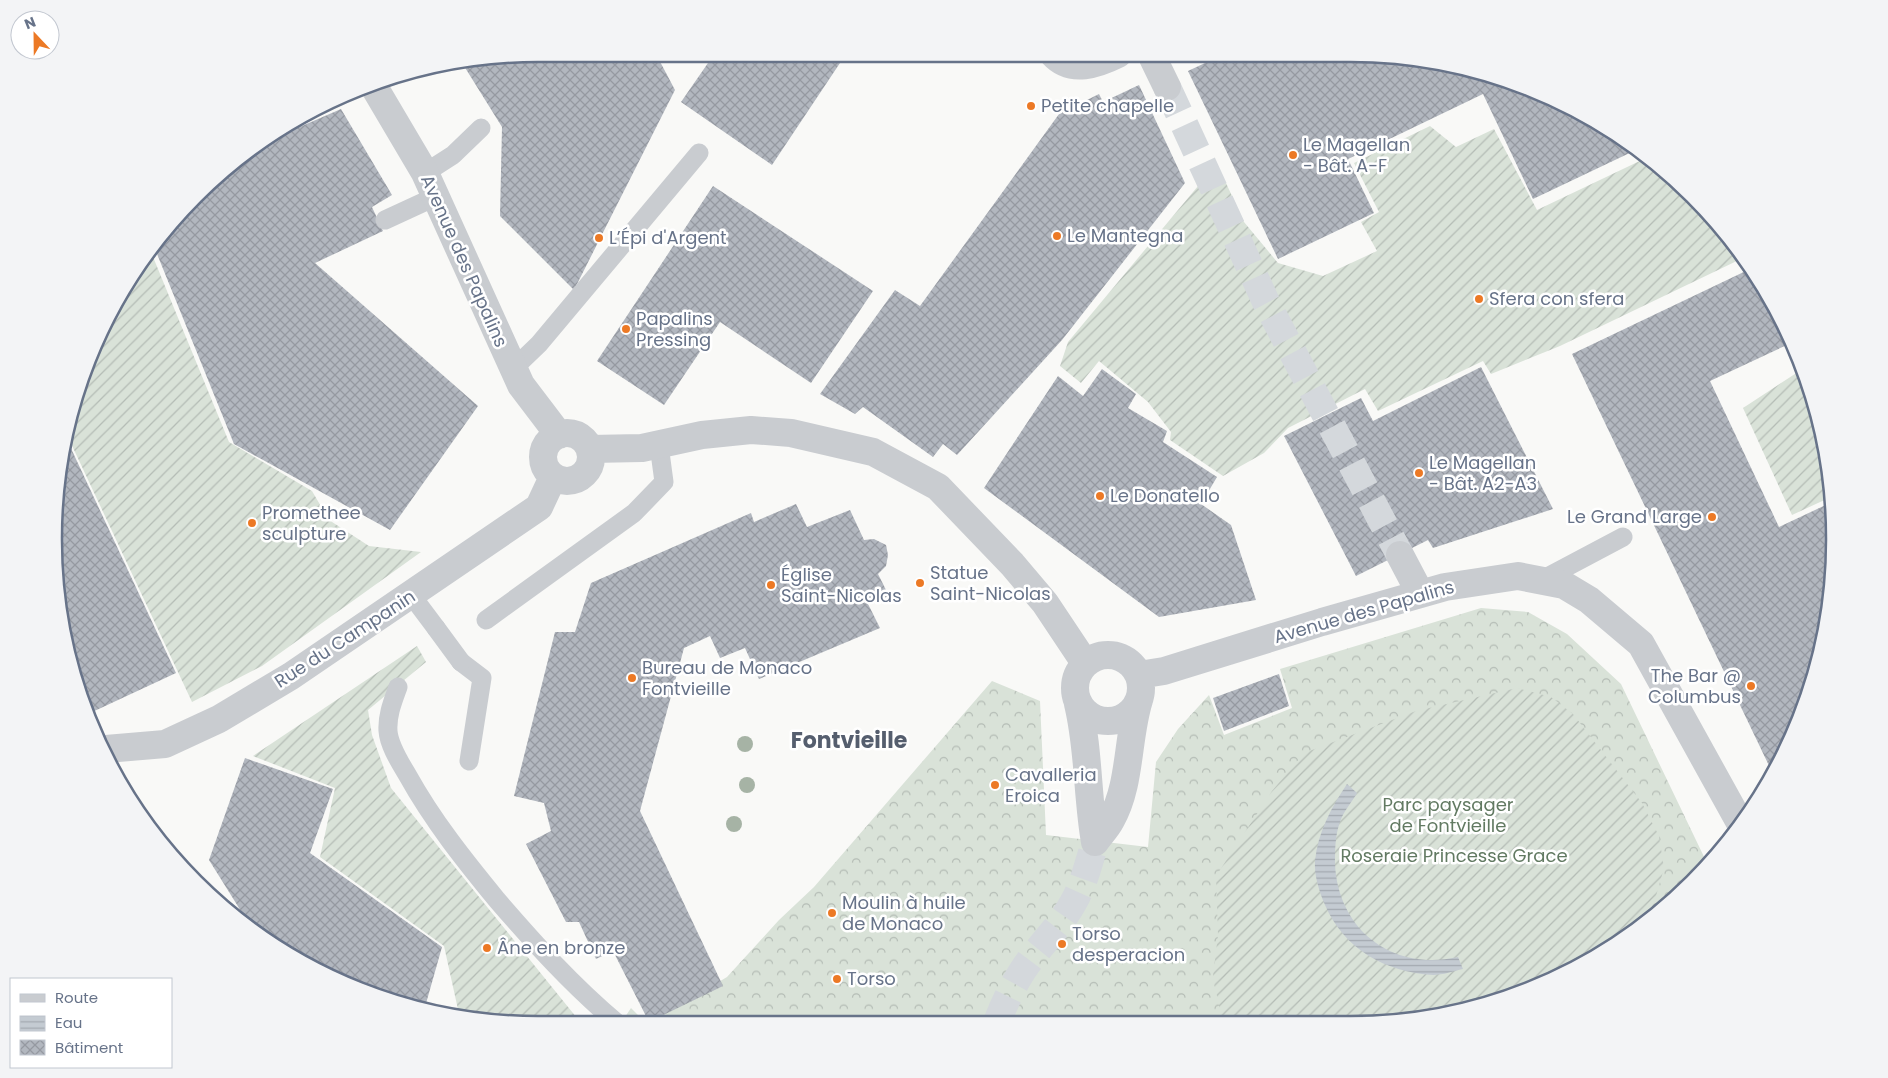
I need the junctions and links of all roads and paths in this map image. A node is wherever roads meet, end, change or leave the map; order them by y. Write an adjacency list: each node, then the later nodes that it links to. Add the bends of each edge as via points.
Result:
1 (1066, 62): 2 (street, via 1078,67)
2 (1102, 62)
3 (1155, 62): 4 (street)
4 (1167, 87)
5 (377, 92): 8 (street, Avenue des Papalins)
6 (481, 128): 8 (lane, via 453,155)
7 (699, 153): 10 (lane, via 539,344)
8 (431, 185): 9 (lane); 10 (street, Avenue des Papalins)
9 (385, 220)
10 (513, 369): 11 (street, Avenue des Papalins, via 531,400)
11 (559, 434): 13 (street, via 581,437); 14 (street, via 550,440 543,454 543,462)
12 (659, 445): 13 (street); 20 (lane, via 664,482 640,507); 21 (street, via 751,430 791,433 873,452 938,487 1045,603)
13 (590, 449): 14 (street, via 590,465 580,478 568,482)
14 (553, 477): 19 (street, Rue du Campanin, via 539,508)
15 (1624, 537): 17 (lane)
16 (1400, 555): 18 (street)
17 (1540, 581): 18 (street, Avenue des Papalins, via 1518,576); 27 (street, Avenue des Papalins, via 1564,585 1589,600 1641,644)
18 (1420, 593): 23 (street, Avenue des Papalins, via 1164,671)
19 (412, 596): 25 (street, Rue du Campanin, via 219,719 165,744); 26 (lane, bridge, via 461,662 482,678)
20 (486, 620)
21 (1085, 663): 23 (street, via 1104,654 1125,659 1134,666); 24 (street, via 1074,682)
22 (398, 687): 28 (lane, via 390,710 388,733 419,796 446,837 539,949)
23 (1139, 687): 24 (street, via 1132,710 1122,718 1097,720); 24 (street, via 1120,797 1111,820 1095,842 1088,796 1086,747)
24 (1078, 704)
25 (111, 748)
26 (469, 761)
27 (1736, 816)
28 (608, 1016)

